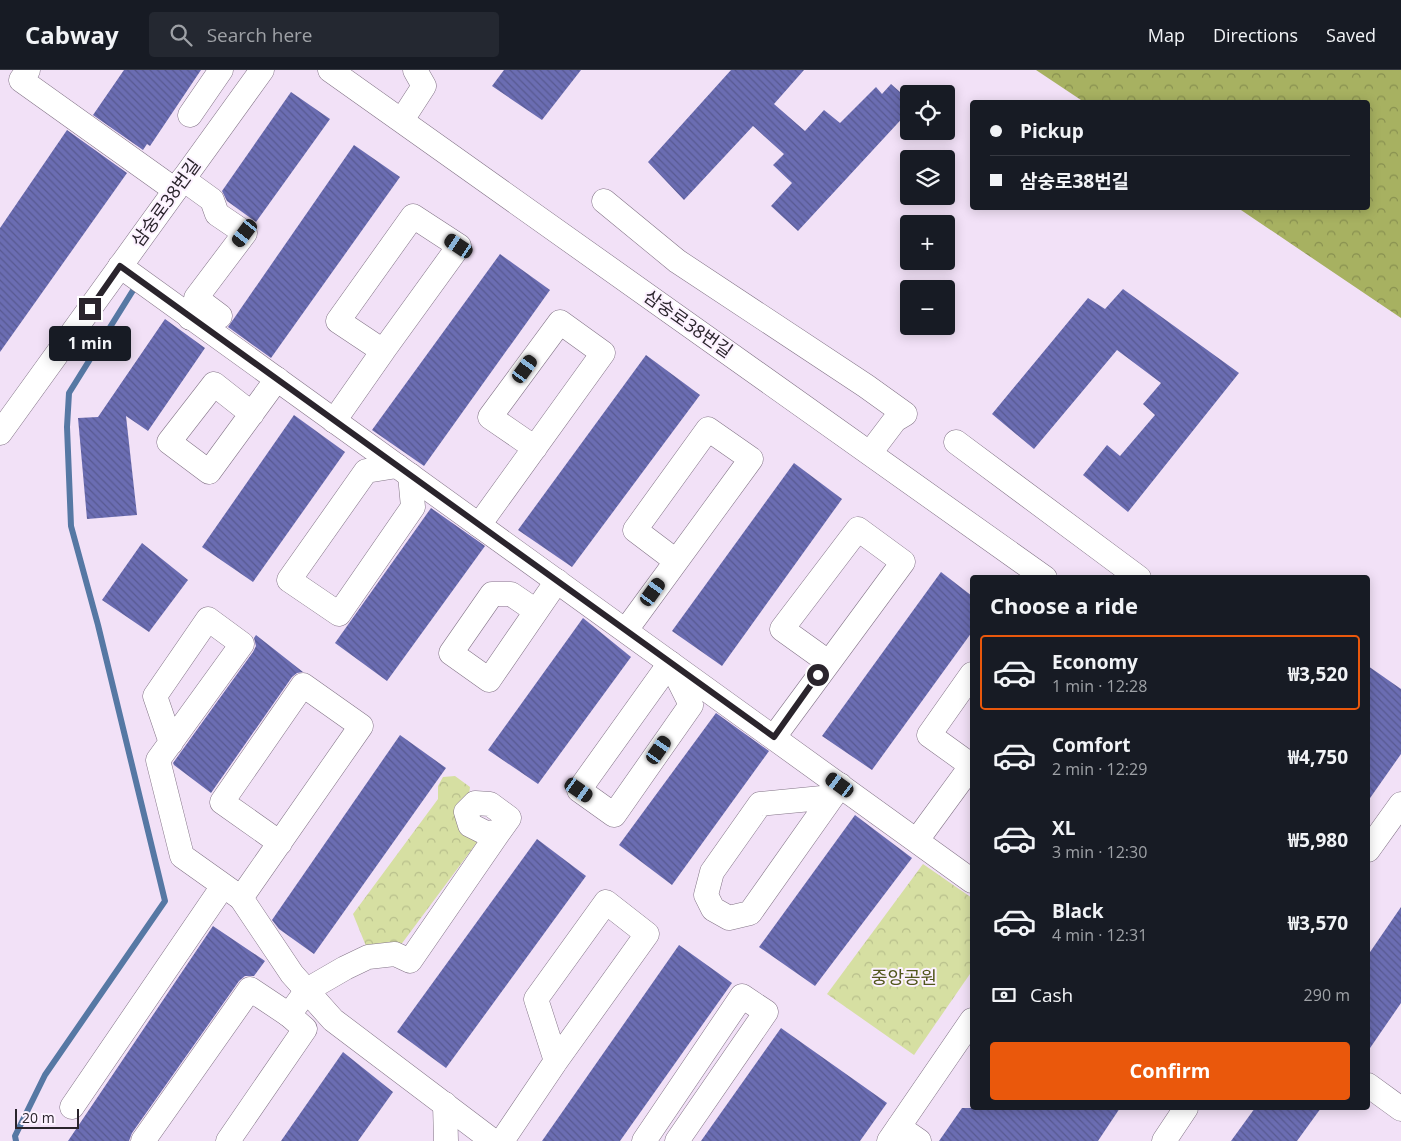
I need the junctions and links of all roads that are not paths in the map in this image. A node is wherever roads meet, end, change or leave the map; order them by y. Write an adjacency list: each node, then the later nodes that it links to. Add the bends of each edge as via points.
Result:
1 (28, 70): 8 (street, via 21,80)
2 (221, 70): 6 (street)
3 (262, 70): 8 (street, 삼숭로38번길)
4 (330, 70): 7 (street, 삼숭로38번길)
5 (415, 70): 7 (street, via 424,86)
6 (190, 115)
7 (402, 120): 19 (street, 삼숭로38번길)
8 (179, 184): 10 (street, 삼숭로38번길); 11 (street, via 212,200 217,214 245,233 196,298 220,316)
9 (604, 201): 19 (street, via 677,261 905,414 895,420)
10 (120, 266): 11 (street); 16 (street, 삼숭로38번길)
11 (190, 318): 13 (street)
12 (383, 351): 12 (street, via 338,322 413,216 459,246); 15 (street)
13 (276, 379): 14 (street); 15 (street)
14 (252, 414)
15 (334, 421): 20 (street)
16 (0, 433)
17 (956, 442): 24 (street)
18 (535, 448): 18 (street, via 603,352 560,322 490,417); 21 (street)
19 (870, 453): 23 (street, 삼숭로38번길)
20 (403, 470): 20 (street, via 366,472 289,580 339,614 413,507); 21 (street)
21 (479, 525): 25 (street)
22 (676, 561): 22 (street, via 751,459 708,429 634,530); 27 (street)
23 (1041, 575)
24 (1135, 575)
25 (557, 581): 26 (street); 27 (street)
26 (536, 611)
27 (626, 630): 29 (street)
28 (828, 662): 28 (street, via 903,562 858,529 782,629); 31 (street)
29 (670, 663): 29 (street, via 579,790 614,815 691,705); 31 (street)
30 (970, 677): 33 (street, via 929,735)
31 (774, 737): 35 (street)
32 (171, 743): 32 (street, via 242,644 208,619 155,696); 42 (street, via 158,760 182,856)
33 (970, 765)
34 (970, 769): 38 (street)
35 (836, 791): 35 (street, via 750,913 729,918 713,908 706,895 712,872 760,804); 38 (street)
36 (1401, 804): 40 (street)
37 (499, 832): 43 (street, via 410,961 395,954 368,957)
38 (917, 840): 41 (street)
39 (280, 843): 39 (street, via 222,802 303,685 362,726); 42 (street)
40 (1370, 847)
41 (970, 879)
42 (232, 892): 43 (street); 49 (street)
43 (307, 990): 44 (street); 48 (street, via 333,1020)
44 (289, 1015): 53 (street, via 250,989); 54 (street, via 305,1029)
45 (970, 1023): 52 (street)
46 (556, 1061): 46 (street, via 536,999 606,902 648,934); 57 (street)
47 (1370, 1086): 50 (street)
48 (445, 1104): 55 (street); 56 (street)
49 (72, 1108)
50 (1401, 1109)
51 (1185, 1110): 61 (street)
52 (894, 1134): 60 (street)
53 (144, 1141)
54 (228, 1141)
55 (446, 1141)
56 (493, 1141)
57 (502, 1141)
58 (644, 1141): 59 (street, via 742,996 766,1012)
59 (677, 1141)
60 (919, 1141)
61 (1164, 1141)

